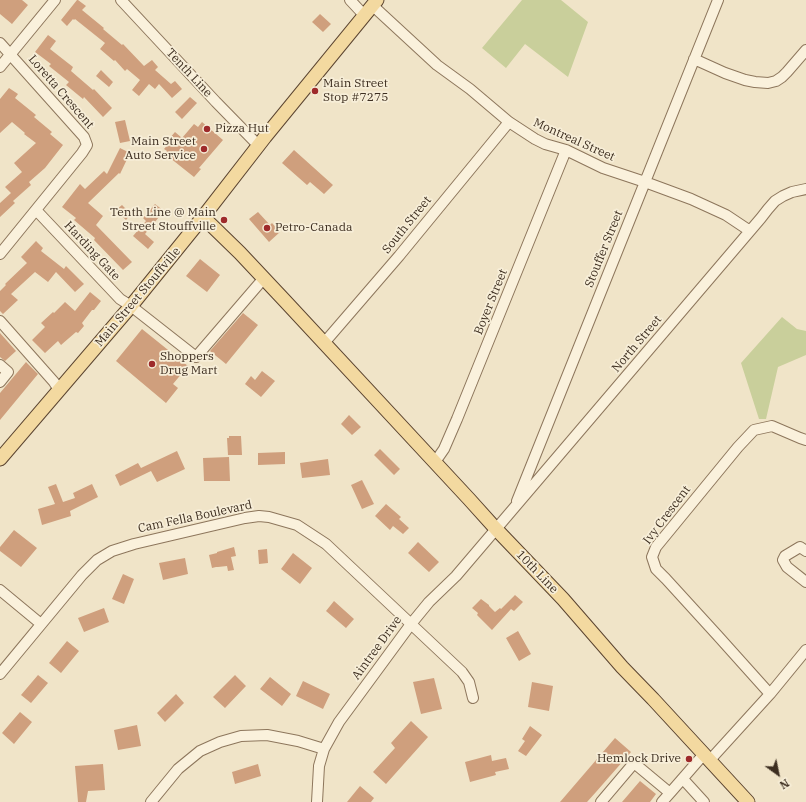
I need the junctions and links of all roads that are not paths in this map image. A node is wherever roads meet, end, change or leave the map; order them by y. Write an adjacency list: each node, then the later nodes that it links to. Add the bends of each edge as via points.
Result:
1 (55, 0): 8 (street)
2 (121, 0): 12 (street, Tenth Line)
3 (350, 0): 5 (street, Montreal Street)
4 (718, 0): 9 (street, Stouffer Street)
5 (371, 7): 11 (street, Montreal Street); 12 (main road, Main Street Stouffville)
6 (0, 43): 8 (street, Loretta Crescent)
7 (806, 50): 9 (street, via 788,72 776,81 768,83 732,76)
8 (10, 54): 10 (street); 16 (street, Loretta Crescent, via 84,137 87,145)
9 (694, 59): 14 (street, Stouffer Street)
10 (0, 67)
11 (508, 122): 13 (street, Montreal Street, via 540,141); 23 (street, South Street)
12 (258, 145): 17 (main road, Main Street Stouffville)
13 (566, 150): 14 (street, Montreal Street, via 603,168); 29 (street, Boyer Street, via 460,413 444,450)
14 (645, 182): 18 (street, Montreal Street, via 726,215); 30 (street, Stouffer Street)
15 (806, 189): 18 (street, North Street, via 792,192 775,201)
16 (36, 210): 19 (street, Loretta Crescent); 21 (street, Harding Gate, via 114,293)
17 (203, 217): 20 (main road); 21 (main road, Main Street Stouffville)
18 (750, 231): 30 (street, North Street)
19 (0, 254)
20 (264, 278): 21 (street, Harding Gate, via 196,357); 23 (main road)
21 (131, 306): 26 (main road, Main Street Stouffville)
22 (0, 321): 26 (street)
23 (324, 343): 29 (main road, 10th Line)
24 (0, 365): 25 (street, via 8,372)
25 (0, 382)
26 (59, 390): 28 (main road, Main Street Stouffville)
27 (806, 440): 39 (street, Ivy Crescent, via 772,426 754,430 656,547 652,557 656,569)
28 (0, 459)
29 (435, 462): 31 (main road, 10th Line)
30 (514, 508): 31 (street, North Street)
31 (496, 529): 36 (street, Aintree Drive); 42 (main road, 10th Line)
32 (806, 552): 33 (street, via 800,547 783,560)
33 (806, 582)
34 (0, 590): 35 (street)
35 (42, 624): 36 (street, Cam Fella Boulevard, via 82,575 97,560 112,551 259,516 297,525 326,544); 38 (street, Cam Fella Boulevard)
36 (411, 624): 40 (street, Cam Fella Boulevard, via 462,672 469,682); 41 (street, Aintree Drive, via 339,722)
37 (806, 650): 39 (street)
38 (0, 674)
39 (770, 694): 42 (street)
40 (473, 698)
41 (324, 749): 45 (street, via 267,735 241,736 220,742 200,751 178,769); 46 (street, Aintree Drive, via 319,766)
42 (707, 757): 43 (street); 50 (main road, 10th Line)
43 (683, 779): 44 (street); 49 (street)
44 (670, 793): 47 (street, via 634,764); 48 (street)
45 (151, 802)
46 (317, 802)
47 (601, 802)
48 (662, 802)
49 (704, 802)
50 (748, 802)

